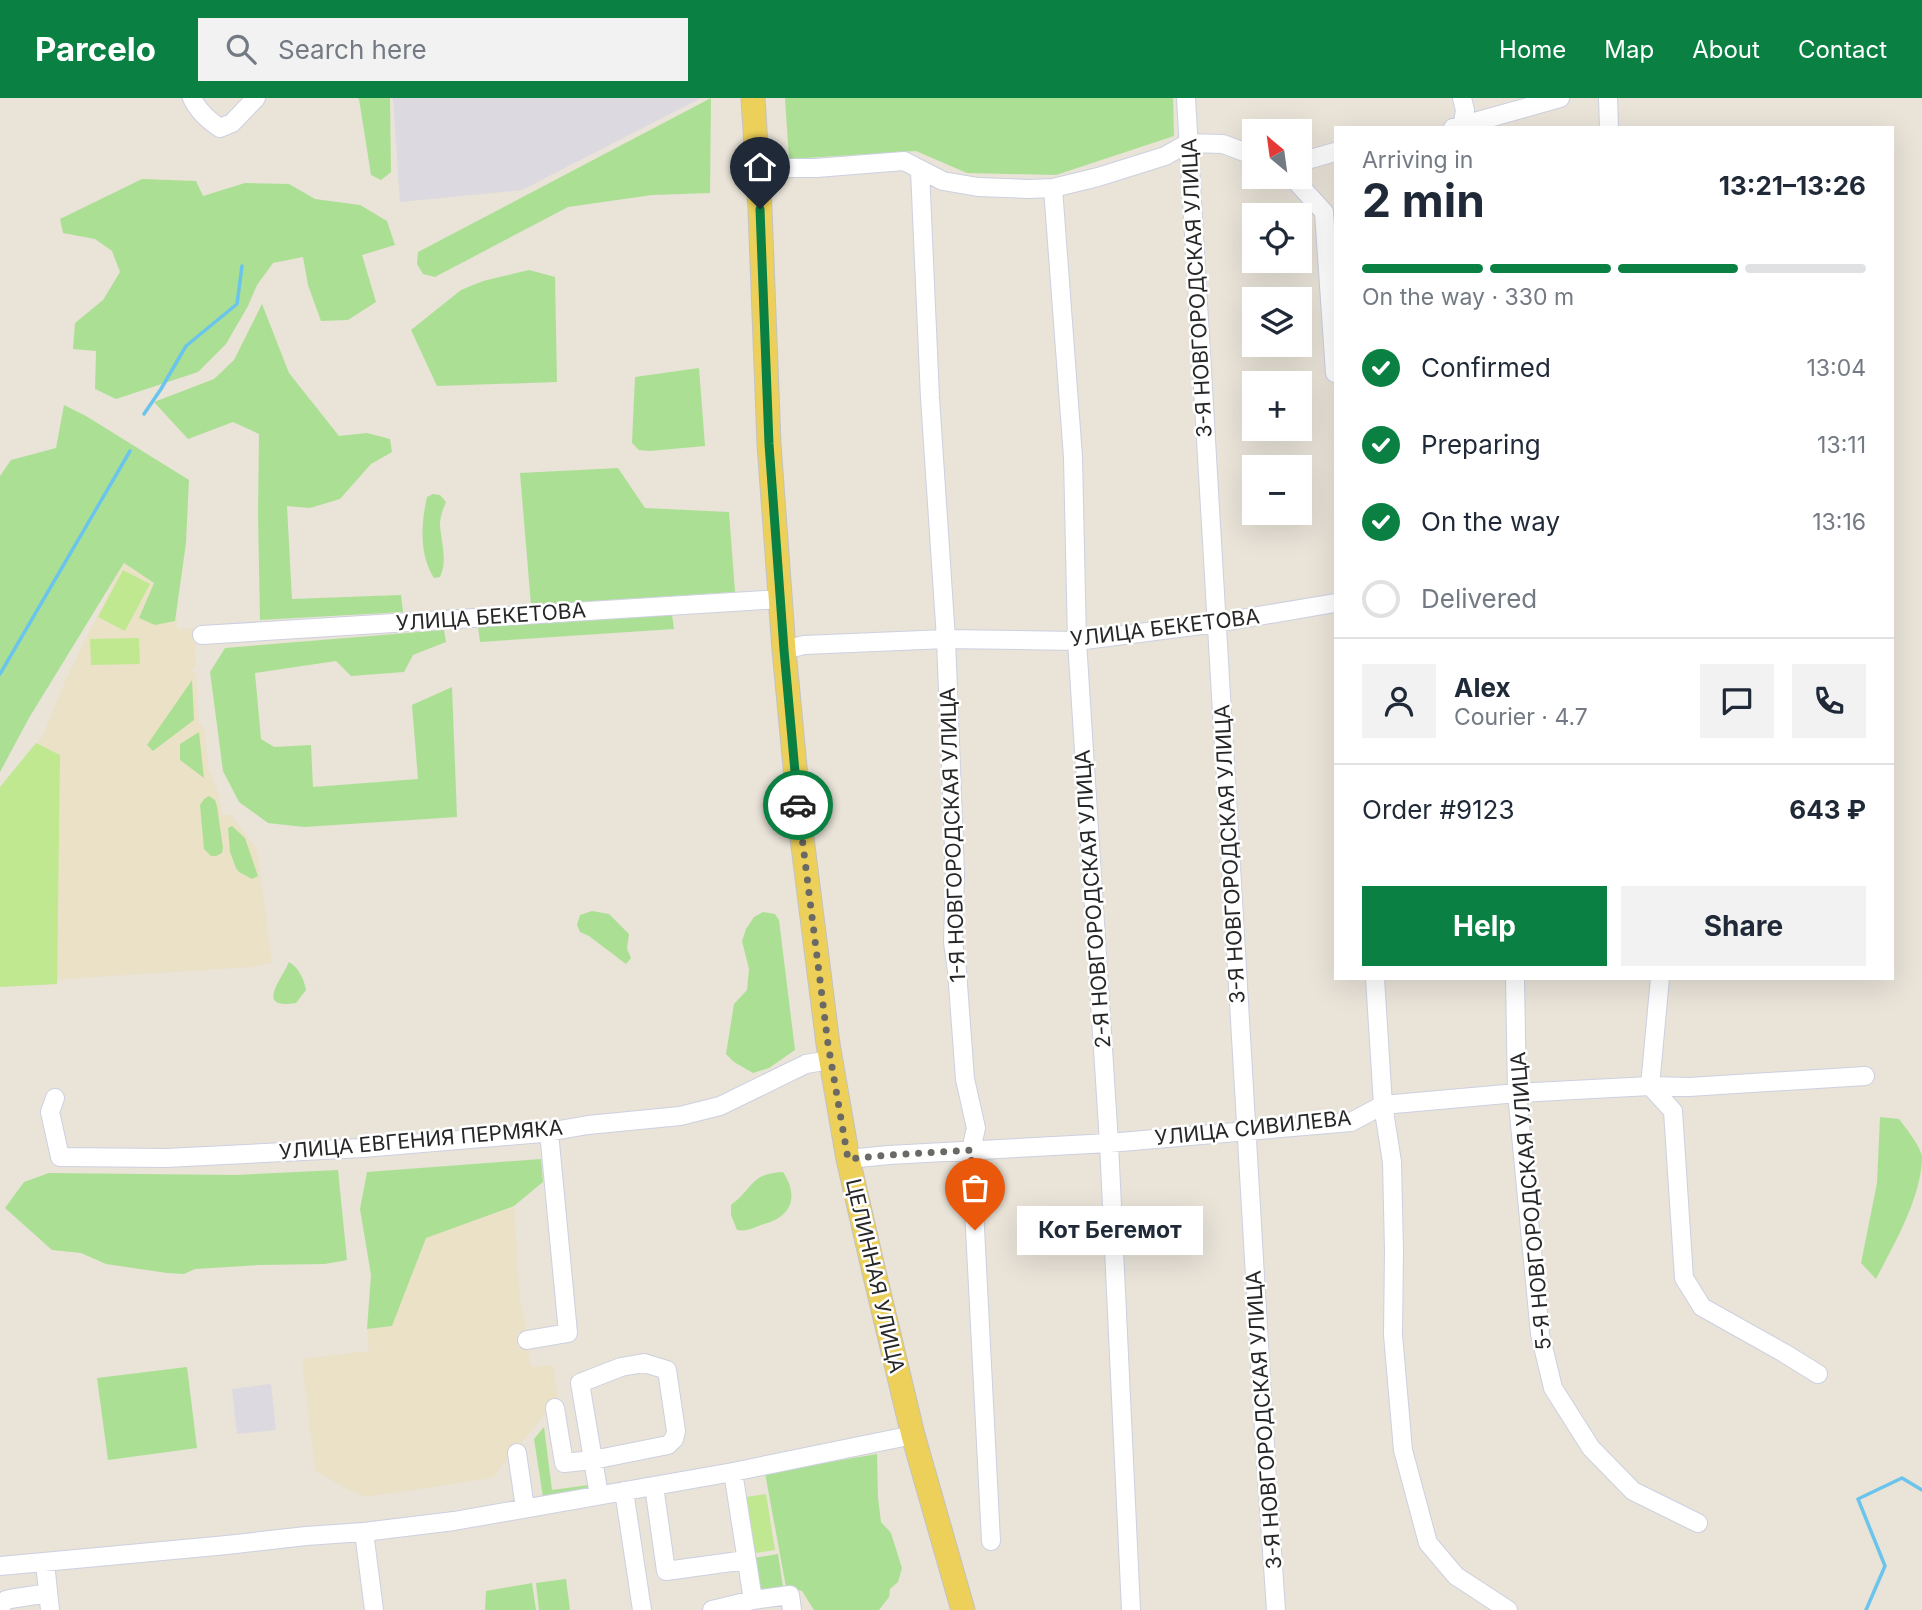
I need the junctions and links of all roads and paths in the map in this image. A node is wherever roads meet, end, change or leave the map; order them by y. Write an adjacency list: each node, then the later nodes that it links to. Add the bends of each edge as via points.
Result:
1 (192, 98): 2 (street, via 220,128 232,123)
2 (256, 98)
3 (753, 98): 15 (main road, ЦЕЛИННАЯ УЛИЦА)
4 (1186, 98): 11 (street, 3-Я НОВГОРОДСКАЯ УЛИЦА)
5 (1462, 98): 8 (street, via 1465,110)
6 (1560, 98): 9 (street)
7 (1608, 98): 10 (street)
8 (1459, 126)
9 (1462, 126)
10 (1609, 126)
11 (1188, 143): 12 (street, via 1223,144); 17 (street, via 1165,156); 22 (street, 3-Я НОВГОРОДСКАЯ УЛИЦА)
12 (1242, 151)
13 (1334, 152): 14 (street)
14 (1312, 159)
15 (758, 168): 16 (street, via 904,161); 20 (main road, ЦЕЛИННАЯ УЛИЦА, via 769,444)
16 (920, 170): 17 (street, via 943,181 978,187); 24 (street, 1-Я НОВГОРОДСКАЯ УЛИЦА)
17 (1053, 188): 25 (street, 2-Я НОВГОРОДСКАЯ УЛИЦА, via 1073,457)
18 (1303, 189): 19 (street, via 1324,212)
19 (1334, 358)
20 (781, 599): 23 (street, УЛИЦА БЕКЕТОВА); 26 (main road, ЦЕЛИННАЯ УЛИЦА)
21 (1334, 603): 22 (street, УЛИЦА БЕКЕТОВА)
22 (1217, 623): 25 (street, УЛИЦА БЕКЕТОВА); 37 (street, 3-Я НОВГОРОДСКАЯ УЛИЦА)
23 (202, 635)
24 (946, 639): 25 (street, УЛИЦА БЕКЕТОВА); 26 (street, УЛИЦА БЕКЕТОВА, via 804,645); 39 (street, 1-Я НОВГОРОДСКАЯ УЛИЦА, via 955,874 953,942 965,1079 976,1128)
25 (1076, 641): 38 (street, 2-Я НОВГОРОДСКАЯ УЛИЦА)
26 (784, 650): 30 (main road, ЦЕЛИННАЯ УЛИЦА)
27 (1375, 980): 35 (street)
28 (1515, 980): 33 (street, 5-Я НОВГОРОДСКАЯ УЛИЦА)
29 (1660, 980): 32 (street)
30 (830, 1060): 36 (street, УЛИЦА ЕВГЕНИЯ ПЕРМЯКА, via 806,1064 720,1106 680,1116); 40 (main road, ЦЕЛИННАЯ УЛИЦА)
31 (1865, 1076): 32 (street, УЛИЦА СИВИЛЕВА)
32 (1650, 1086): 33 (street, УЛИЦА СИВИЛЕВА); 42 (street, via 1673,1111 1684,1278 1702,1307)
33 (1517, 1093): 35 (street, УЛИЦА СИВИЛЕВА); 52 (street, 5-Я НОВГОРОДСКАЯ УЛИЦА, via 1540,1334 1553,1388 1591,1448 1633,1491)
34 (55, 1098): 36 (street, УЛИЦА ЕВГЕНИЯ ПЕРМЯКА, via 50,1112 60,1157 180,1158)
35 (1383, 1105): 37 (street, УЛИЦА СИВИЛЕВА, via 1351,1122); 68 (street, via 1392,1162 1393,1335 1403,1450 1429,1543 1456,1576)
36 (549, 1132): 41 (street, via 569,1333)
37 (1246, 1132): 38 (street, УЛИЦА СИВИЛЕВА); 67 (street, 3-Я НОВГОРОДСКАЯ УЛИЦА)
38 (1109, 1143): 39 (street, УЛИЦА СИВИЛЕВА); 66 (street, 2-Я НОВГОРОДСКАЯ УЛИЦА)
39 (971, 1150): 40 (street, УЛИЦА СИВИЛЕВА); 54 (street, 1-Я НОВГОРОДСКАЯ УЛИЦА)
40 (848, 1159): 44 (main road, ЦЕЛИННАЯ УЛИЦА)
41 (527, 1340)
42 (1818, 1374)
43 (555, 1408): 46 (street, via 564,1463)
44 (914, 1435): 47 (street); 65 (main road, ЦЕЛИННАЯ УЛИЦА)
45 (517, 1453): 51 (street)
46 (593, 1460): 46 (street, via 580,1382 644,1363 667,1370 674,1439 668,1445); 50 (street)
47 (733, 1472): 48 (street); 55 (street)
48 (654, 1486): 49 (street); 55 (street, via 666,1571)
49 (624, 1491): 50 (street); 62 (street)
50 (599, 1495): 51 (street)
51 (525, 1508): 53 (street)
52 (1698, 1522)
53 (364, 1532): 56 (street); 61 (street)
54 (991, 1541)
55 (746, 1560): 58 (street)
56 (45, 1563): 57 (street); 59 (street)
57 (0, 1566)
58 (752, 1600): 63 (street); 64 (street, via 790,1595)
59 (49, 1602): 60 (street, via 10,1599)
60 (0, 1607)
61 (374, 1610)
62 (642, 1610)
63 (712, 1610)
64 (792, 1610)
65 (963, 1610)
66 (1131, 1610)
67 (1276, 1610)
68 (1508, 1610)

